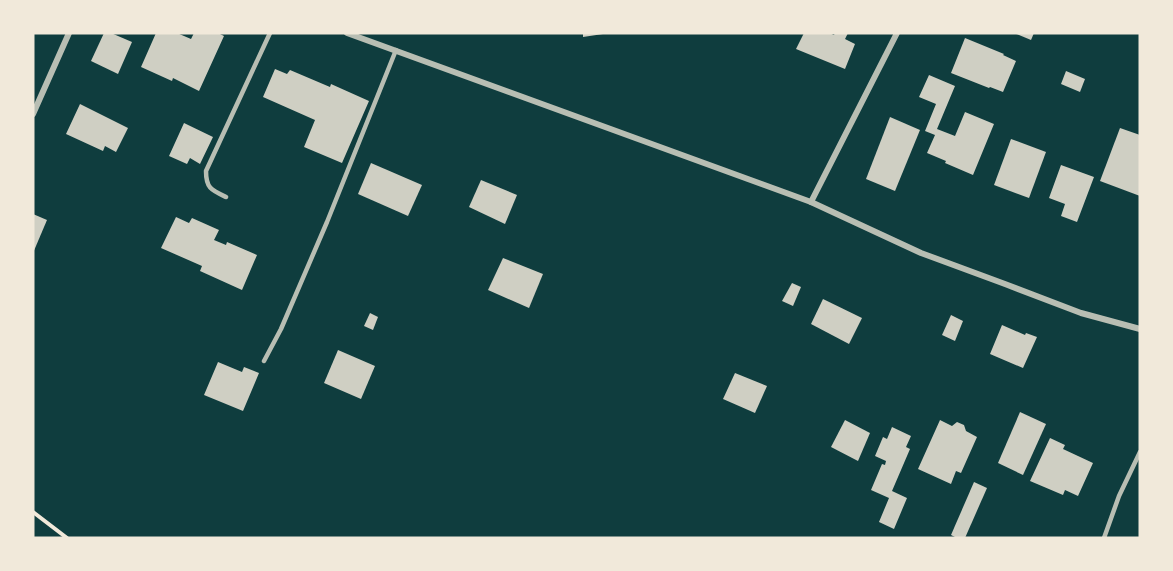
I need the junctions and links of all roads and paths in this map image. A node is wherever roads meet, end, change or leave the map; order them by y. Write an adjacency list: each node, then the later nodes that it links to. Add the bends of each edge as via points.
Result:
1 (69, 33): 6 (street)
2 (270, 33): 7 (lane, via 206,171 206,183)
3 (347, 33): 5 (street)
4 (897, 33): 8 (street)
5 (396, 50): 8 (street); 10 (lane, via 327,222)
6 (33, 114)
7 (226, 197)
8 (811, 202): 9 (street, via 921,253 1081,312)
9 (1140, 329)
10 (264, 361)
11 (1140, 452): 14 (lane)
12 (33, 512): 13 (path)
13 (67, 538)
14 (1104, 538)

